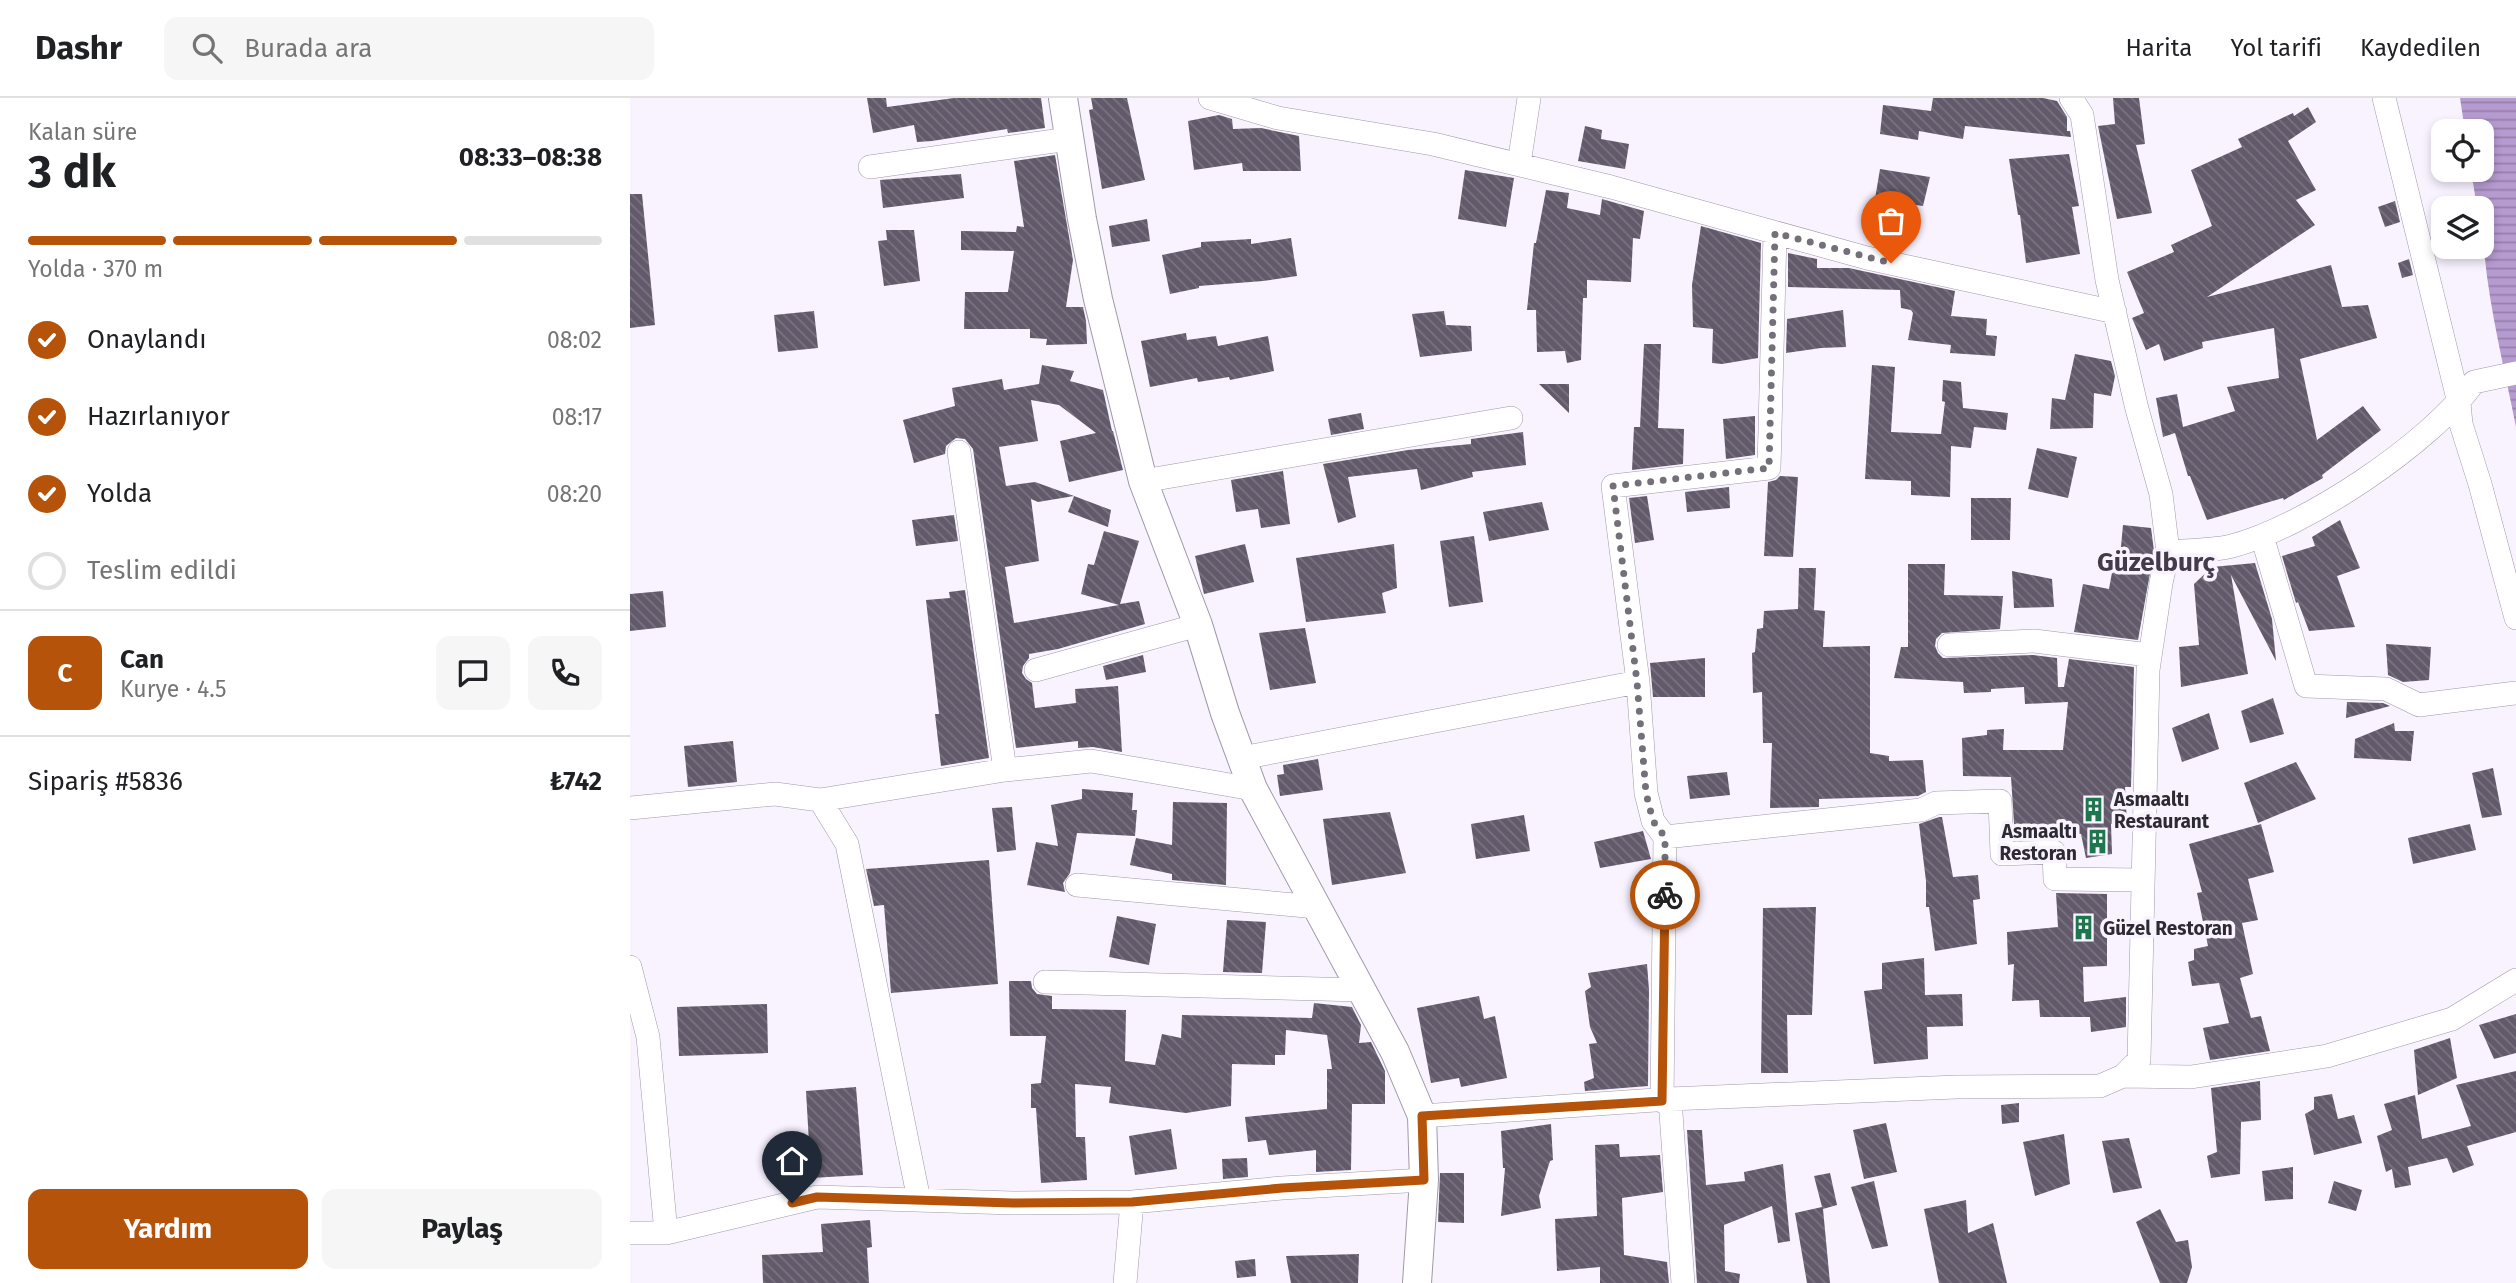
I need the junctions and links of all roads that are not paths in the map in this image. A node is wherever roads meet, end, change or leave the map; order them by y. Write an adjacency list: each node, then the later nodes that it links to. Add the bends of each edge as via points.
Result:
1 (1063, 98): 6 (street)
2 (1210, 98): 7 (street, via 1278,118 1433,144)
3 (1529, 98): 7 (street)
4 (2071, 98): 10 (street, via 2082,115)
5 (2384, 98): 12 (street)
6 (1069, 139): 8 (street); 15 (street, via 1098,299)
7 (1519, 164): 9 (street)
8 (870, 167)
9 (1775, 233): 10 (street, via 1867,258); 23 (street, via 1769,468 1613,486)
10 (2115, 312): 17 (street, via 2161,494)
11 (2516, 373): 12 (street, via 2474,382)
12 (2459, 403): 16 (street, via 2416,442 2362,480); 18 (street)
13 (1511, 418): 15 (street)
14 (959, 452): 26 (street)
15 (1143, 481): 19 (street)
16 (2262, 536): 17 (street, via 2230,546); 24 (street, via 2306,686 2386,689 2419,705)
17 (2168, 552): 21 (street)
18 (2516, 618)
19 (1198, 625): 22 (street); 25 (street)
20 (1949, 645): 21 (street, via 2035,641)
21 (2150, 655): 31 (street)
22 (1037, 670)
23 (1637, 682): 25 (street); 30 (street, via 1646,793 1653,821)
24 (2516, 692)
25 (1242, 758): 27 (street)
26 (1005, 771): 27 (street, via 1091,761); 28 (street)
27 (1253, 789): 33 (street)
28 (820, 800): 29 (street, via 775,793); 42 (street, via 847,844)
29 (630, 808)
30 (1665, 837): 31 (street, via 1921,810 1936,803 2000,801 2003,854 2054,852 2055,879); 39 (street)
31 (2142, 880): 38 (street, via 2139,1060)
32 (1077, 885): 33 (street)
33 (1317, 907): 37 (street)
34 (630, 967): 45 (street, via 648,1037)
35 (2516, 980): 38 (street, via 2452,1019 2327,1056 2191,1077)
36 (1045, 982): 37 (street)
37 (1362, 990): 40 (street)
38 (2123, 1076): 39 (street, via 2100,1086 1956,1087)
39 (1666, 1100): 40 (street); 48 (street)
40 (1422, 1116): 41 (street)
41 (1424, 1180): 43 (street); 47 (street)
42 (919, 1200): 43 (street); 45 (street, via 817,1197)
43 (1132, 1202): 46 (street)
44 (630, 1233): 45 (street)
45 (666, 1233)
46 (1125, 1283)
47 (1417, 1283)
48 (1683, 1283)

